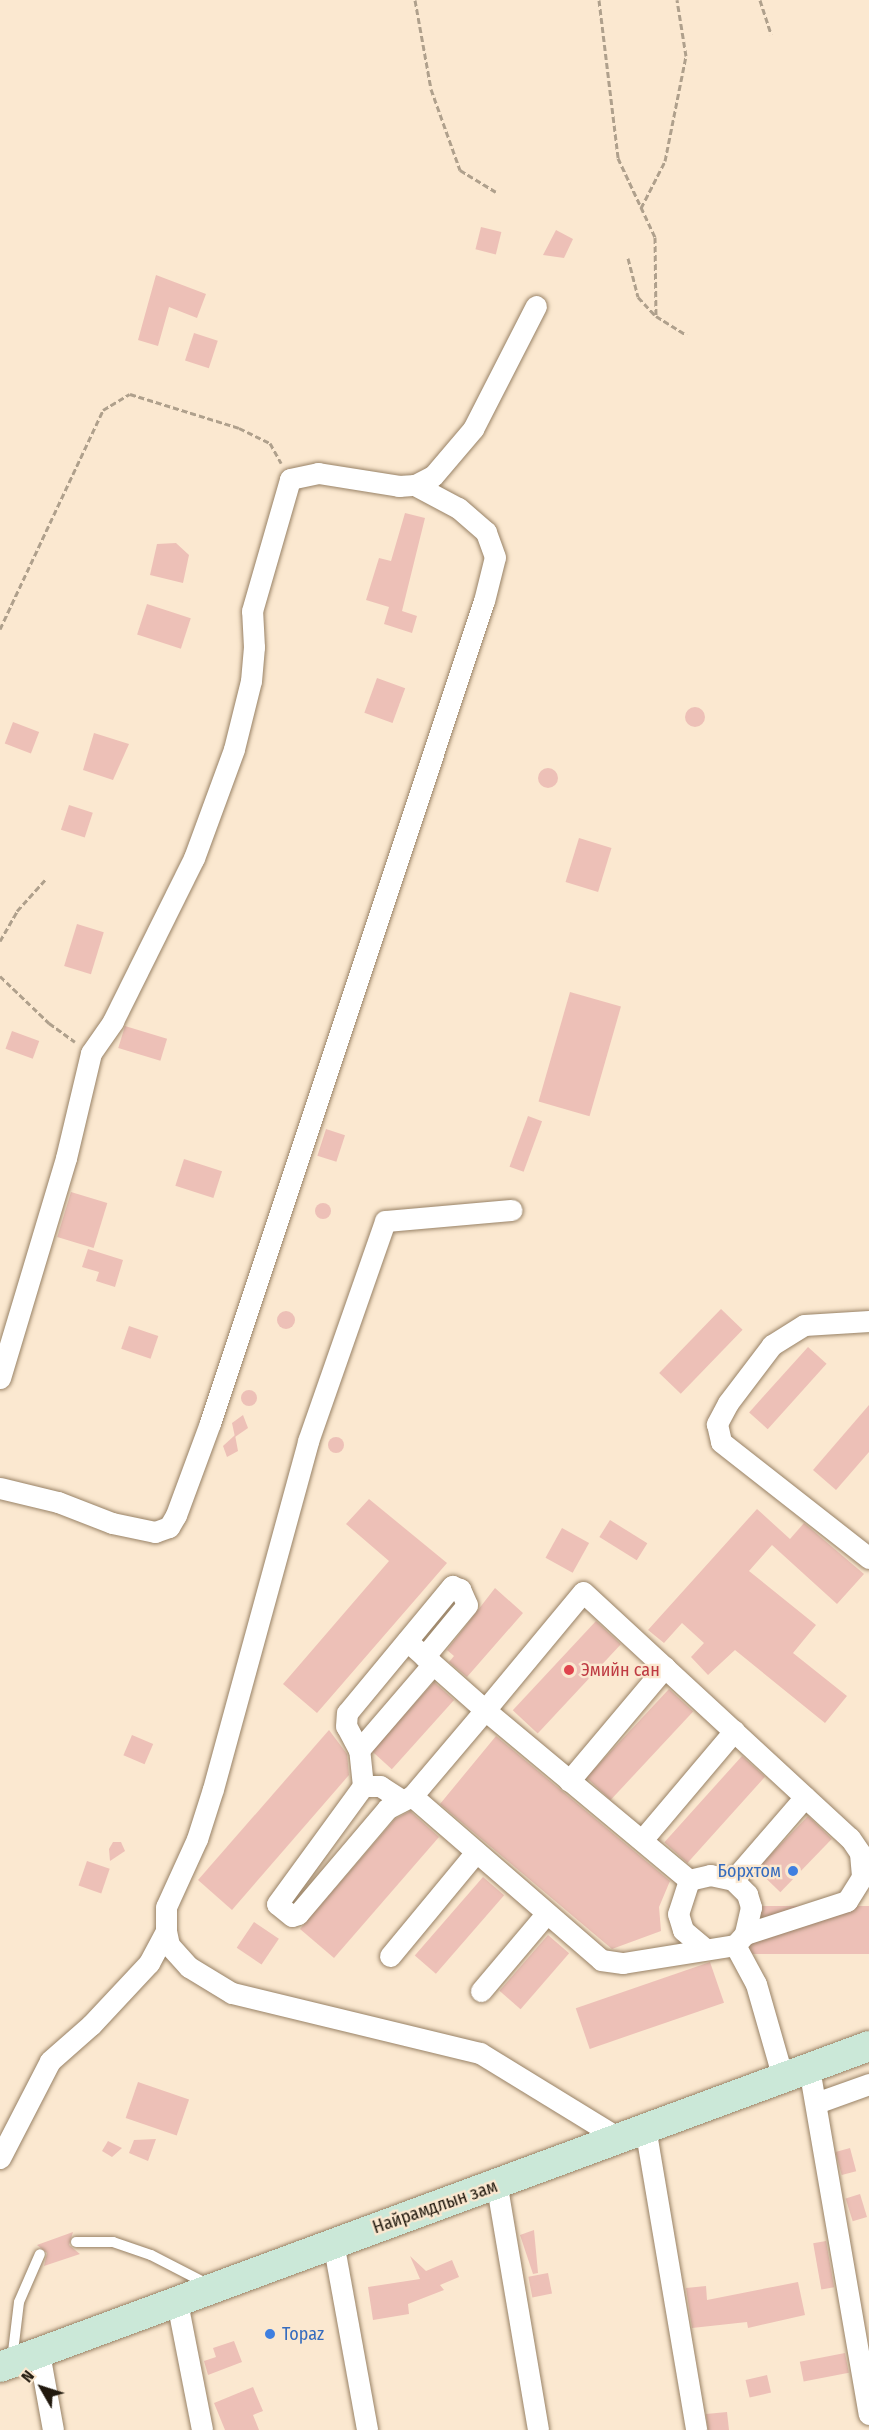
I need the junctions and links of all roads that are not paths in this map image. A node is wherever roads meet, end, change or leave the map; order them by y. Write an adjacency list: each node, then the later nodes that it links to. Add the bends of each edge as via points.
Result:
1 (536, 306): 2 (street, via 473,429 433,476)
2 (415, 485): 5 (street, via 318,473 290,479 252,610 251,681 234,749 194,858 113,1020 91,1053 66,1158); 6 (street, via 458,508 486,532 495,557 484,601 176,1515 170,1527 155,1532 112,1523 58,1502)
3 (512, 1210): 23 (street, via 385,1221 308,1441 213,1789 197,1839 166,1907)
4 (869, 1321): 7 (street, via 804,1325 772,1345 717,1424 721,1442)
5 (0, 1378)
6 (0, 1488)
7 (869, 1558)
8 (407, 1641): 9 (street); 9 (street, via 452,1586 460,1589 467,1605); 13 (street, via 347,1713 346,1726)
9 (428, 1660): 11 (street); 13 (street)
10 (665, 1668): 11 (street, via 583,1592); 12 (street); 14 (street)
11 (485, 1710): 14 (street); 16 (street)
12 (734, 1731): 17 (street); 18 (street)
13 (359, 1750): 15 (street)
14 (569, 1781): 18 (street)
15 (363, 1785): 16 (street, via 380,1786); 16 (street, via 278,1898 277,1904 291,1916 298,1914 387,1809)
16 (406, 1797): 19 (street)
17 (805, 1797): 21 (street); 24 (street, via 850,1838 863,1866 859,1884 847,1901)
18 (642, 1840): 20 (street)
19 (476, 1852): 22 (street); 26 (street)
20 (689, 1880): 21 (street, via 710,1875); 25 (street, via 681,1899 680,1923 687,1935)
21 (733, 1880): 24 (street, via 747,1894 751,1907)
22 (546, 1914): 25 (street, via 598,1958 610,1963); 27 (street)
23 (166, 1931): 33 (street, via 169,1945 189,1967 224,1989 480,2053); 34 (street, via 149,1963 91,2025 50,2061)
24 (740, 1940): 25 (street); 29 (street)
25 (703, 1947)
26 (390, 1956)
27 (481, 1991)
28 (869, 2046): 29 (main road, Найрамдлын зам)
29 (796, 2073): 31 (street); 32 (main road, Найрамдлын зам)
30 (869, 2084): 31 (street)
31 (816, 2103): 43 (street)
32 (645, 2127): 33 (main road, Найрамдлын зам); 48 (street)
33 (617, 2137): 35 (main road, Найрамдлын зам)
34 (0, 2158)
35 (497, 2187): 36 (main road, Найрамдлын зам); 47 (street)
36 (333, 2241): 39 (main road, Найрамдлын зам); 46 (street)
37 (76, 2242): 39 (lane, via 112,2242 151,2255)
38 (40, 2254): 42 (lane, via 20,2302)
39 (214, 2287): 40 (main road, Найрамдлын зам)
40 (177, 2302): 41 (main road, Найрамдлын зам); 45 (street)
41 (39, 2353): 42 (main road, Найрамдлын зам); 44 (street)
42 (6, 2365)
43 (869, 2414)
44 (54, 2430)
45 (202, 2430)
46 (367, 2430)
47 (538, 2430)
48 (696, 2430)

